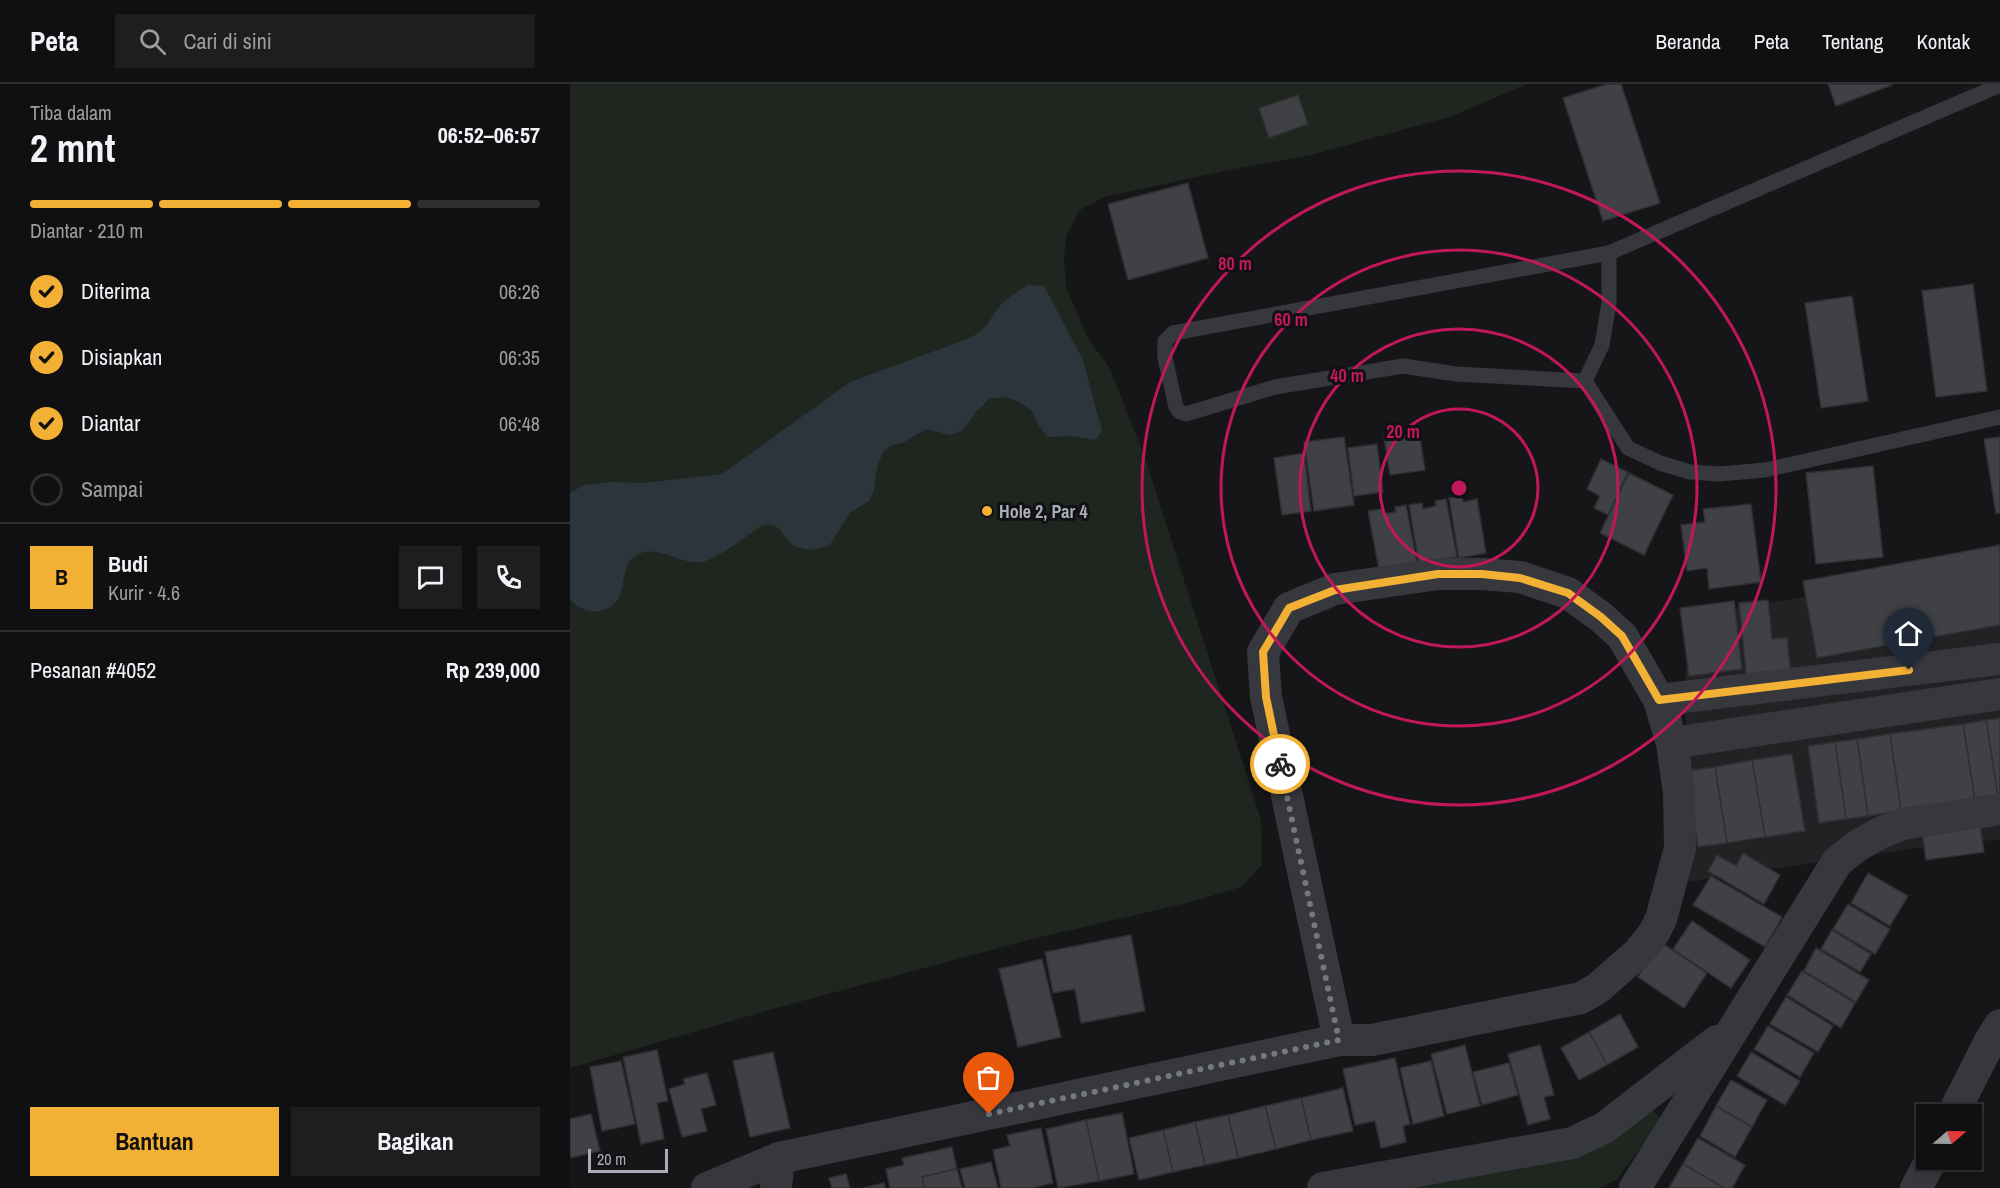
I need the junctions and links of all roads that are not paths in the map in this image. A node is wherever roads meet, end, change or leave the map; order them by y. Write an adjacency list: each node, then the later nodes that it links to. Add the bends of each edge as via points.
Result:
1 (2000, 85): 2 (lane)
2 (1609, 253): 3 (lane, via 1609,303 1602,345); 3 (lane, via 1173,333 1165,341 1176,407 1186,414 1275,387 1403,366 1456,374)
3 (1585, 381): 4 (lane, via 1628,448 1690,472 1765,470)
4 (2000, 417)
5 (2000, 659): 7 (street)
6 (2000, 694): 8 (street)
7 (1659, 700): 8 (street); 12 (street, via 1622,636 1601,617 1568,593 1520,578 1438,574 1335,590 1289,608 1263,652 1266,697)
8 (1672, 743): 12 (street, via 1679,793 1680,848 1661,920 1638,953 1581,998 1372,1040)
9 (2000, 809): 11 (street, via 1903,824 1857,846 1837,862)
10 (2000, 1026): 13 (street)
11 (1731, 1030): 16 (street, via 1604,1128 1572,1143); 18 (street)
12 (1339, 1040): 15 (street)
13 (1958, 1104)
14 (1926, 1170): 19 (street)
15 (778, 1173): 17 (street)
16 (1336, 1186)
17 (707, 1188)
18 (1635, 1188)
19 (1916, 1188)

